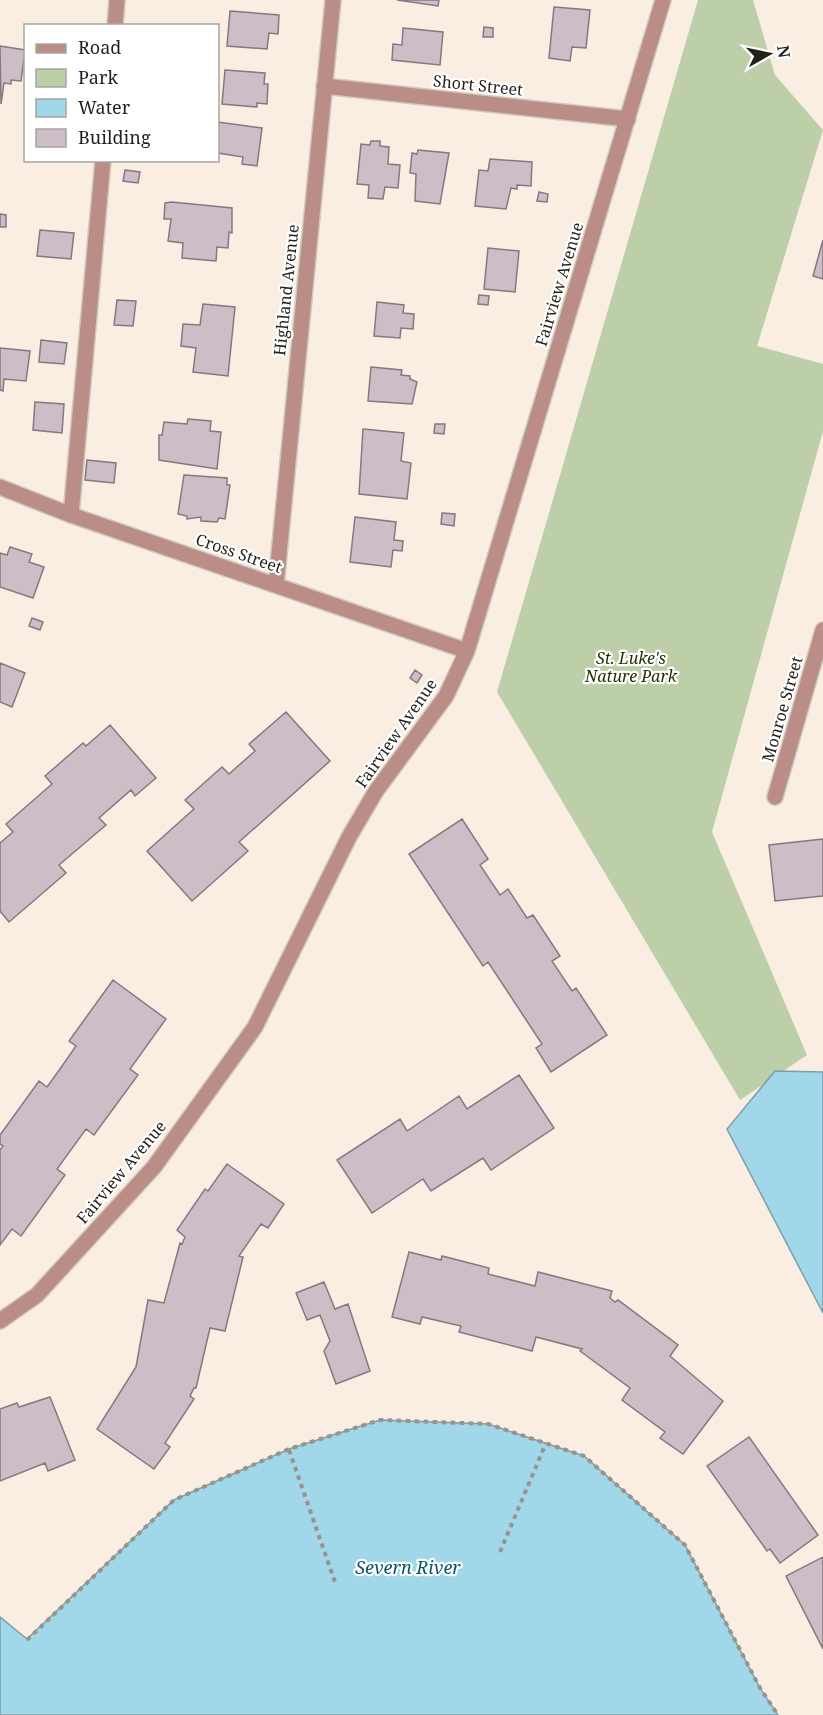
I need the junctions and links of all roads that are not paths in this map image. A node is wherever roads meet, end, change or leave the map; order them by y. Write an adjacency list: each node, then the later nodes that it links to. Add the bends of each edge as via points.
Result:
1 (117, 0): 4 (street)
2 (333, 0): 5 (street, Highland Avenue)
3 (663, 0): 6 (street, Fairview Avenue)
4 (115, 24)
5 (324, 86): 6 (street, Short Street); 10 (street, Highland Avenue)
6 (628, 119): 12 (street, Fairview Avenue)
7 (103, 162): 9 (street)
8 (0, 487): 9 (street, Cross Street)
9 (71, 515): 10 (street, Cross Street)
10 (276, 585): 12 (street, Cross Street)
11 (823, 630): 13 (street, Monroe Street)
12 (467, 651): 14 (street, Fairview Avenue, via 446,696 376,791 349,837 255,1027 153,1167 37,1295)
13 (775, 797)
14 (0, 1321)

